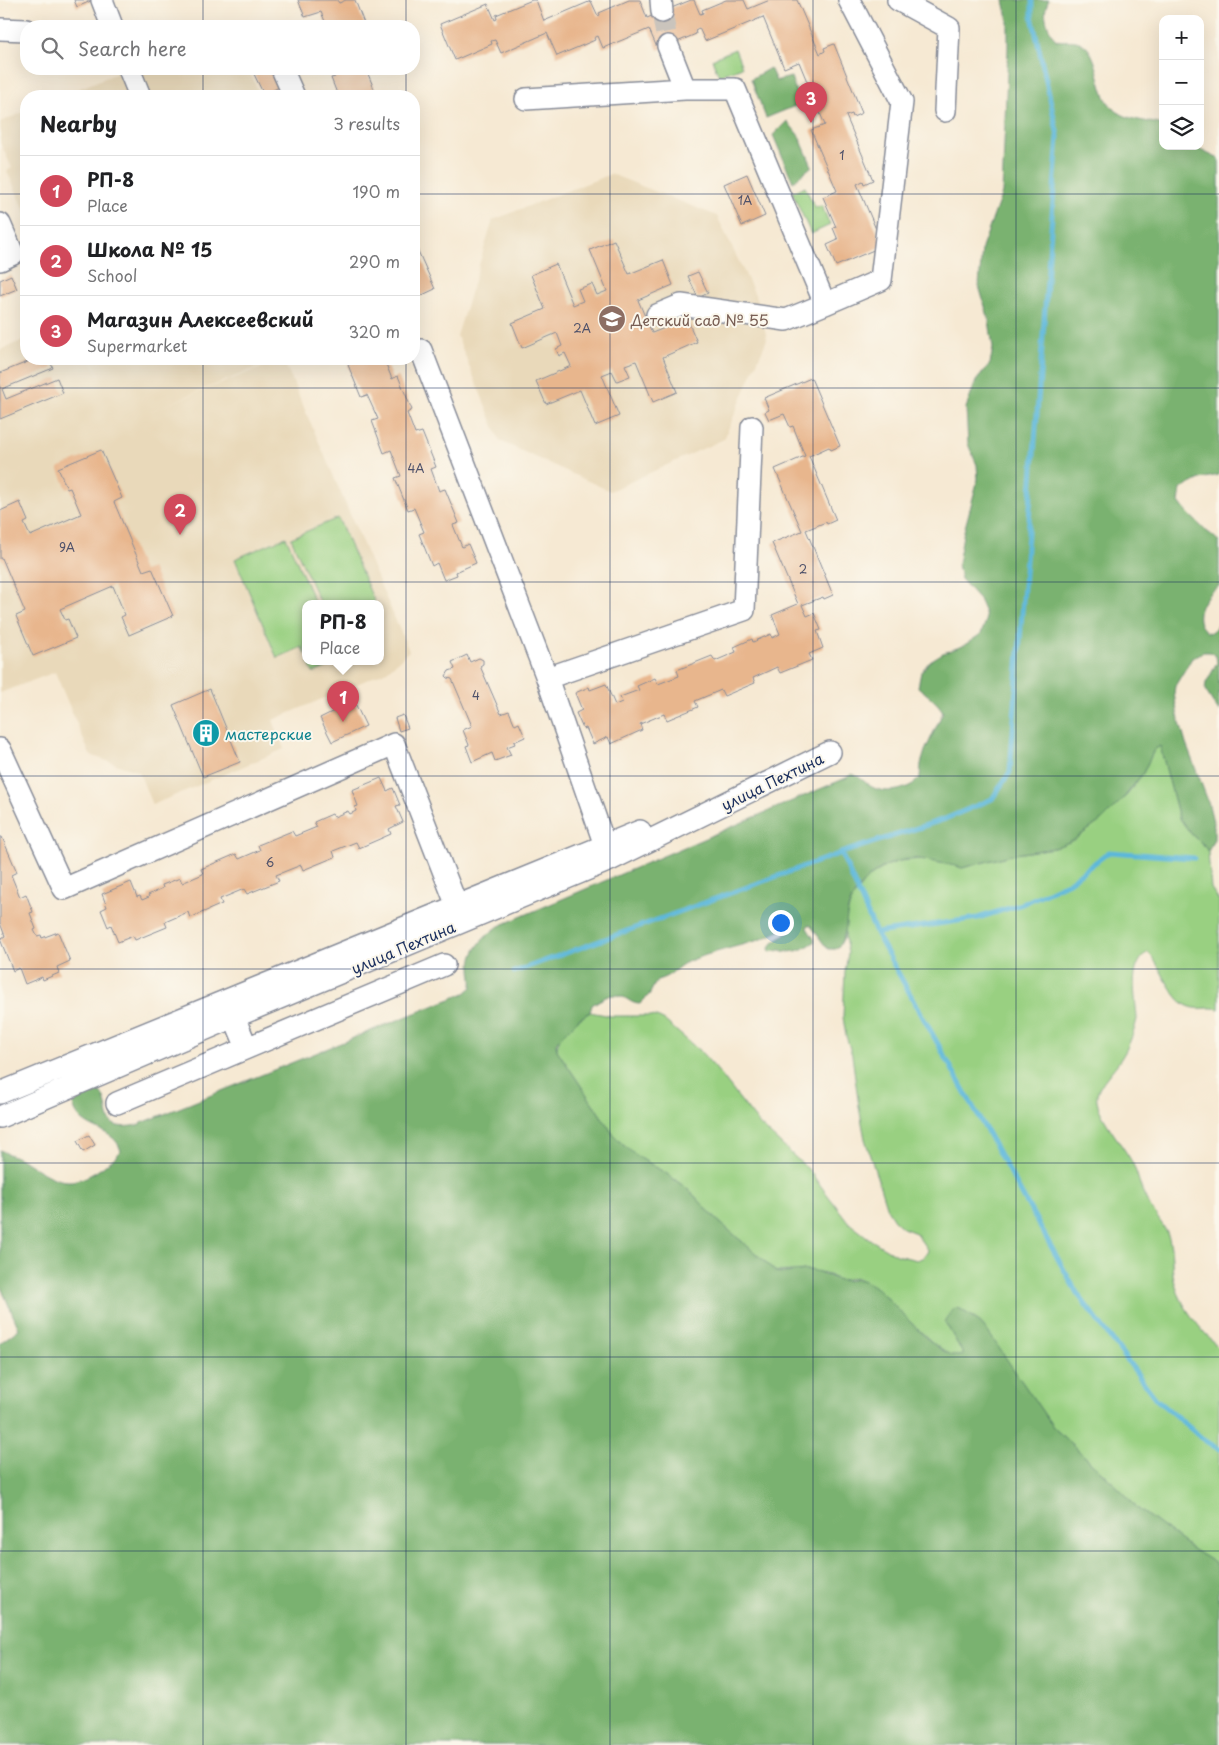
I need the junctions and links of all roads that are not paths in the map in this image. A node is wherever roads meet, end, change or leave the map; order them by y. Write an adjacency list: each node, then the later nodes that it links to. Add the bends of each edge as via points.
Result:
1 (102, 0): 4 (street)
2 (849, 0): 17 (street, via 902,102 881,280)
3 (898, 0): 14 (street, via 949,28)
4 (110, 20)
5 (0, 29): 6 (street)
6 (20, 30)
7 (668, 46): 10 (street)
8 (131, 75): 11 (street)
9 (285, 75): 12 (street)
10 (685, 89): 13 (street); 17 (street, via 735,89)
11 (138, 90)
12 (291, 90)
13 (526, 99)
14 (945, 110)
15 (0, 224): 16 (street, via 13,254)
16 (0, 260)
17 (824, 304): 18 (street, via 786,320 681,305)
18 (657, 315)
19 (420, 350): 21 (street)
20 (752, 427): 21 (street, via 744,610)
21 (547, 678): 23 (street)
22 (0, 749): 24 (street, via 64,888 394,744)
23 (607, 853): 23 (street, улица Пехтина, via 830,752); 24 (street, улица Пехтина)
24 (460, 913): 26 (street, улица Пехтина, via 444,930); 28 (street, улица Пехтина)
25 (444, 965): 27 (street)
26 (234, 1017): 27 (street); 30 (street, улица Пехтина)
27 (247, 1048): 29 (street)
28 (0, 1093): 30 (street)
29 (117, 1103)
30 (4, 1115)

